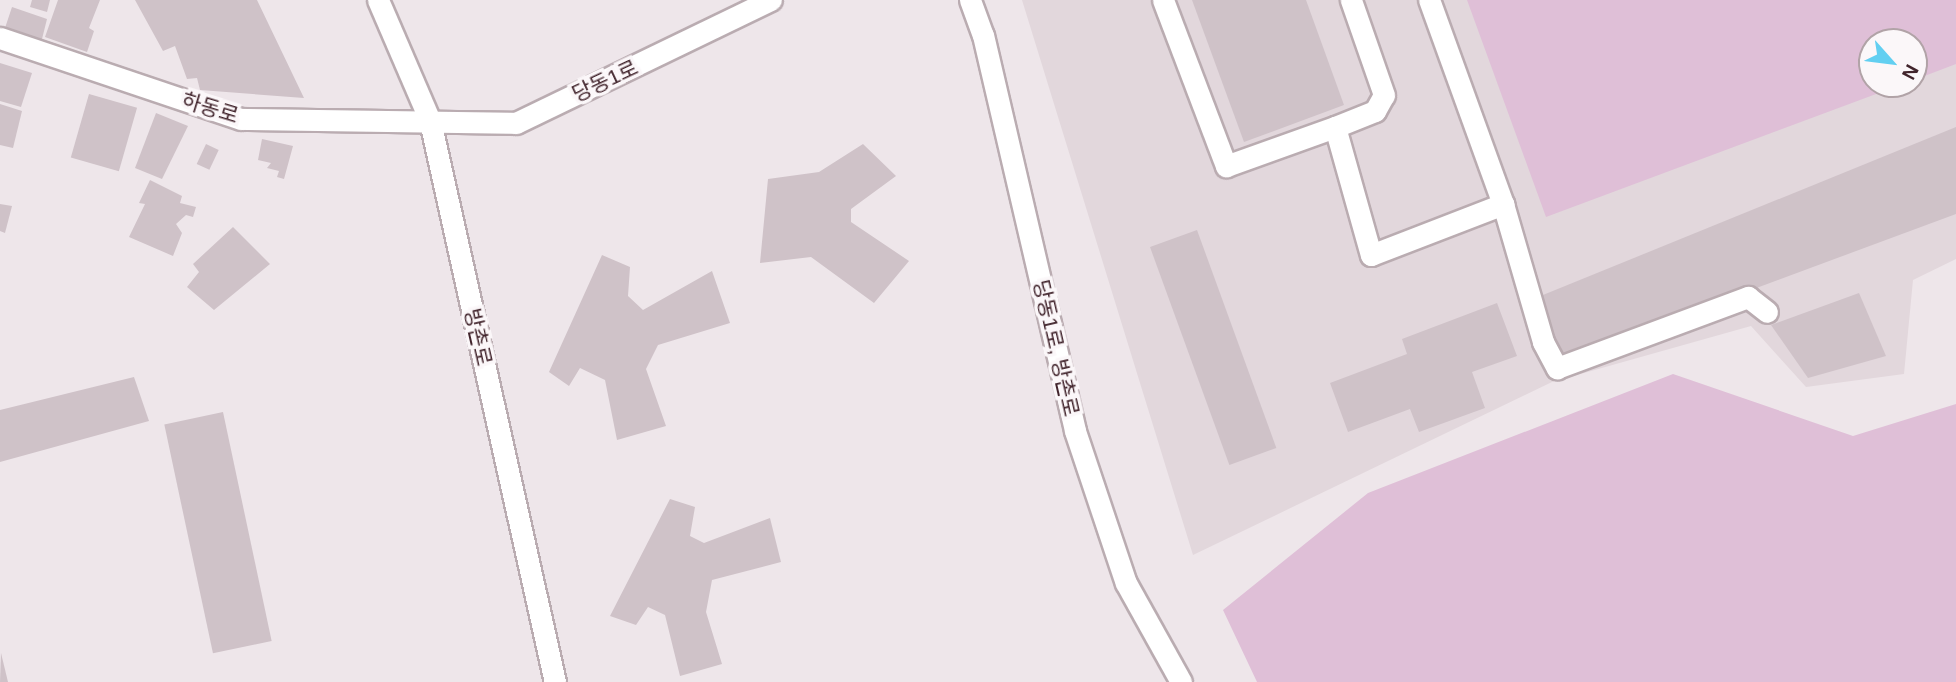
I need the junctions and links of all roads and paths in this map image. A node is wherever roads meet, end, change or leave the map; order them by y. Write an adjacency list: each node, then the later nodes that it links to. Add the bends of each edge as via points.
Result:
1 (378, 0): 8 (street, 방촌로)
2 (771, 0): 8 (street, 당동1로, via 516,123)
3 (970, 0): 13 (street, 당동1로, 방촌로, via 984,35 1075,431 1126,583)
4 (1163, 0): 9 (street, via 1226,166)
5 (1351, 0): 9 (street, via 1384,95 1375,111)
6 (1429, 0): 10 (street)
7 (0, 38): 8 (street, 하동로, via 241,119)
8 (430, 121): 12 (street, 방촌로)
9 (1335, 128): 10 (street, via 1371,256)
10 (1503, 204): 11 (street, via 1543,342 1557,368 1748,297)
11 (1767, 312)
12 (555, 682)
13 (1181, 682)

